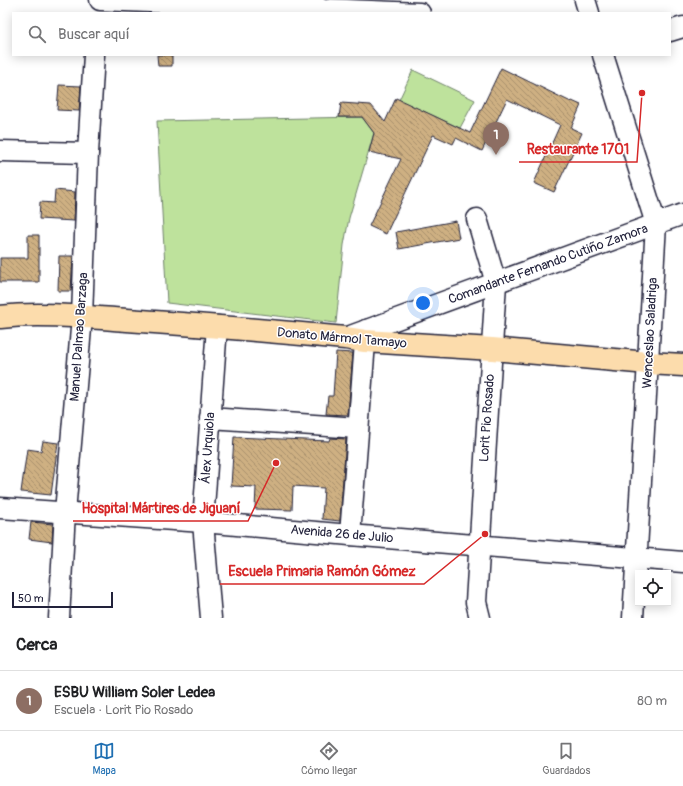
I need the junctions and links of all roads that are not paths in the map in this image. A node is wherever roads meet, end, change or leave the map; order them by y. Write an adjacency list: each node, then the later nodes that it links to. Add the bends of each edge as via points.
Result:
1 (98, 0): 3 (street); 5 (street)
2 (585, 0): 7 (street)
3 (214, 3): 4 (street)
4 (372, 6): 6 (street)
5 (96, 12)
6 (413, 12)
7 (589, 12)
8 (683, 27): 9 (street)
9 (671, 30)
10 (94, 56): 13 (street, Manuel Dalmao Barzaga)
11 (603, 56): 16 (street, Wenceslao Saladriga)
12 (0, 152): 13 (street)
13 (88, 153): 19 (street, Manuel Dalmao Barzaga)
14 (683, 214): 16 (street, Comandante Fernando Cutiño Zamora)
15 (477, 220): 17 (street, Lorit Pio Rosado)
16 (656, 224): 17 (street, Comandante Fernando Cutiño Zamora); 23 (street, Wenceslao Saladriga)
17 (496, 283): 21 (street, Comandante Fernando Cutiño Zamora); 22 (street, Lorit Pio Rosado)
18 (0, 316): 19 (main road, Donato Mármol Tamayo)
19 (82, 317): 20 (main road, Donato Mármol Tamayo); 28 (street, Manuel Dalmao Barzaga)
20 (217, 326): 21 (main road, Donato Mármol Tamayo); 25 (street, Álex Urquiola)
21 (358, 337): 22 (main road, Donato Mármol Tamayo); 26 (street)
22 (492, 349): 23 (main road, Donato Mármol Tamayo); 31 (street, Lorit Pio Rosado)
23 (648, 363): 24 (main road, Donato Mármol Tamayo); 32 (street, Wenceslao Saladriga)
24 (683, 365)
25 (210, 418): 26 (street); 29 (street, Álex Urquiola)
26 (358, 428): 30 (street)
27 (0, 508): 28 (street, Avenida 26 de Julio)
28 (65, 512): 29 (street, Avenida 26 de Julio); 35 (street, Manuel Dalmao Barzaga)
29 (203, 522): 30 (street, Avenida 26 de Julio); 36 (street, Álex Urquiola)
30 (350, 535): 31 (street, Avenida 26 de Julio)
31 (479, 545): 32 (street, Avenida 26 de Julio); 34 (street, Lorit Pio Rosado)
32 (637, 558): 33 (street, Avenida 26 de Julio); 37 (street, Wenceslao Saladriga)
33 (683, 562)
34 (478, 610)
35 (59, 618)
36 (211, 618)
37 (634, 618)

